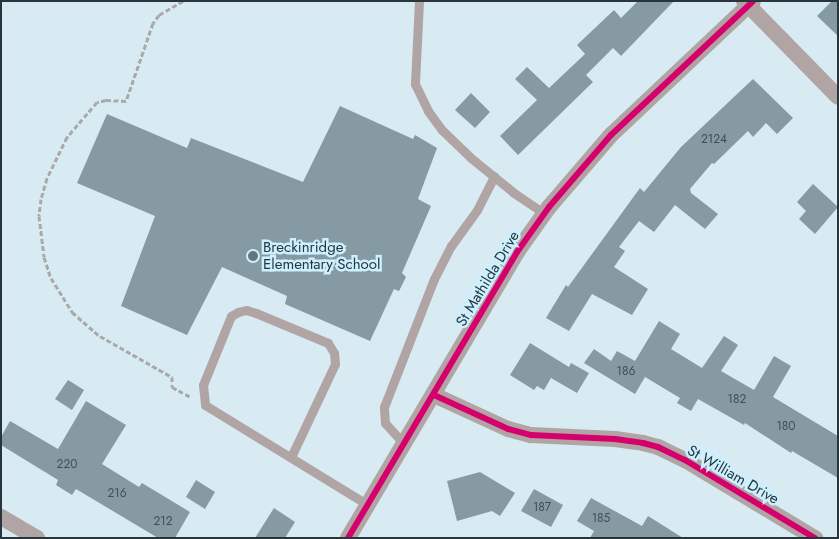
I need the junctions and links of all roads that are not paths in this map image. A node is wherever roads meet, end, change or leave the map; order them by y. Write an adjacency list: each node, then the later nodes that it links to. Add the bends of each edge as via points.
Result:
1 (419, 1): 4 (lane, via 414,84 428,112 442,130)
2 (749, 3): 3 (street); 5 (street, St Mathilda Drive, via 611,135)
3 (838, 97)
4 (494, 176): 5 (lane); 7 (lane, via 434,279 384,407 385,423)
5 (544, 213): 6 (street, St Mathilda Drive, via 517,252)
6 (434, 395): 7 (street, St Mathilda Drive); 13 (street, St William Drive, via 501,426 531,435 615,439 658,447 686,460)
7 (404, 444): 9 (street, St Mathilda Drive)
8 (291, 457): 8 (lane, via 205,405 203,385 231,316 238,312 256,313 328,343 334,353 334,364); 9 (lane)
9 (368, 505): 12 (street, St Mathilda Drive)
10 (1, 516): 11 (street)
11 (37, 538)
12 (348, 538)
13 (815, 538)

